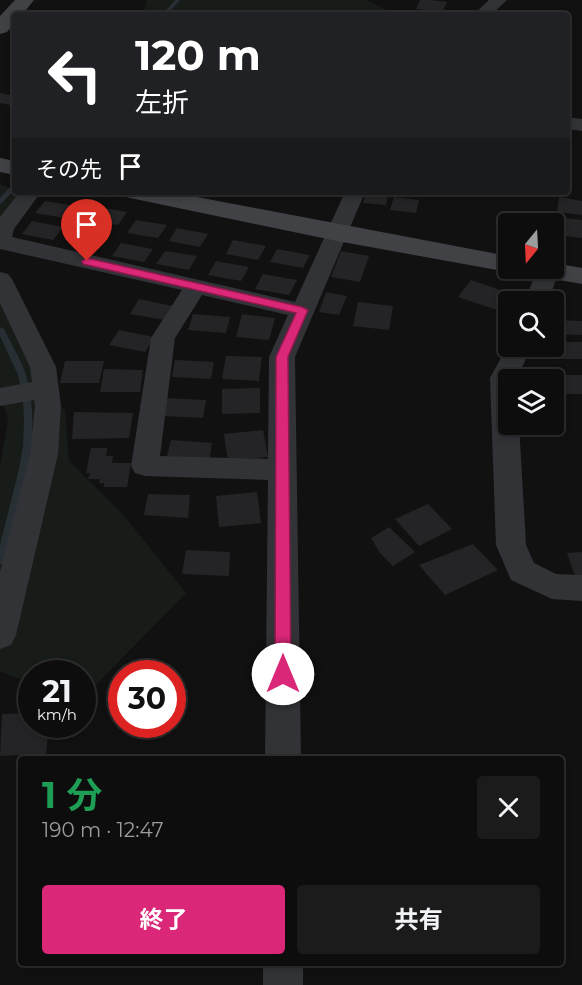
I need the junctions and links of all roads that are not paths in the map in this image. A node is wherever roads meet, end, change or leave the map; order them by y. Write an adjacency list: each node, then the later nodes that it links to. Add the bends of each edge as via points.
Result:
1 (25, 0): 3 (street)
2 (499, 0): 4 (street)
3 (14, 12)
4 (485, 12)
5 (12, 15): 6 (street)
6 (0, 28)
7 (29, 195): 11 (street, via 3,228)
8 (150, 195): 10 (street)
9 (354, 195): 10 (street)
10 (337, 233): 12 (street); 17 (street)
11 (0, 242): 16 (street)
12 (498, 262)
13 (564, 273): 14 (street)
14 (582, 276)
15 (0, 279): 19 (street, via 43,367)
16 (196, 286): 17 (street); 21 (street, via 163,338 145,466)
17 (302, 310): 21 (street, via 282,357)
18 (514, 357): 22 (street, via 503,378 511,545 522,571 552,586)
19 (46, 389): 20 (street); 23 (street, via 44,454)
20 (0, 397)
21 (282, 470): 24 (street)
22 (582, 588)
23 (0, 635)
24 (283, 756)
25 (283, 966): 26 (street)
26 (284, 985)

